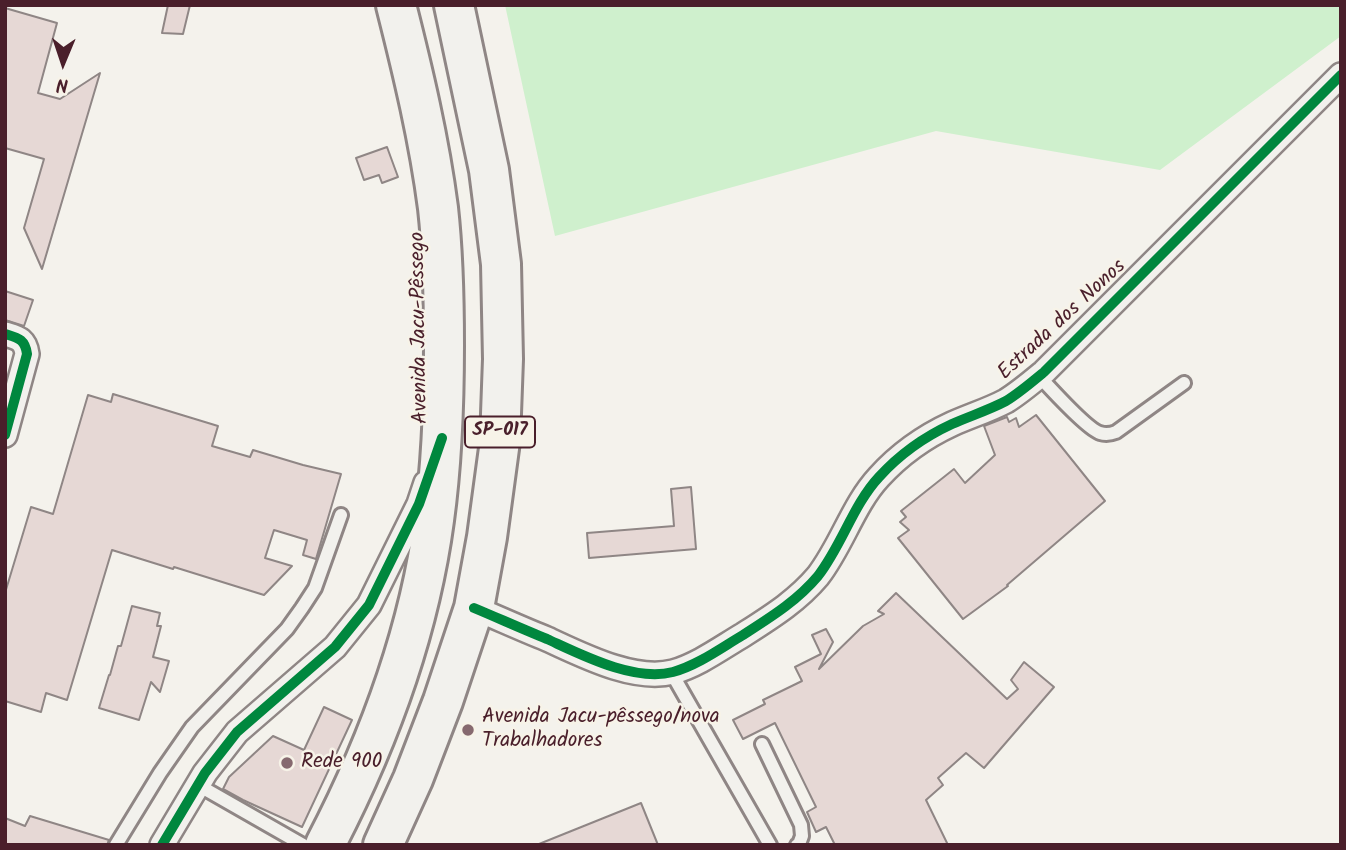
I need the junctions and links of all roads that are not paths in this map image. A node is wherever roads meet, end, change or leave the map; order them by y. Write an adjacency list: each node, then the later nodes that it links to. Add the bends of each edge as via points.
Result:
1 (397, 5): 8 (highway, Avenida Jacu-Pêssego / SP-017, via 438,208 444,290)
2 (454, 5): 10 (highway, SP-017, via 489,170 501,264 500,442)
3 (1341, 75): 5 (street, Estrada dos Nonos)
4 (14, 337): 7 (street, via 26,348 26,362)
5 (1039, 376): 6 (lane, via 1097,432 1108,435); 11 (street, Estrada dos Nonos, via 1006,401 949,425 899,458 868,491 825,565 802,594 712,654)
6 (1184, 383)
7 (5, 435)
8 (442, 438): 13 (street, via 419,505 369,605 335,647 237,732); 17 (highway, Avenida Jacu-Pêssego / SP-017, via 434,521 399,669 373,744)
9 (341, 515): 14 (lane, via 315,588 302,608 192,727)
10 (474, 608): 11 (street, Estrada dos Nonos, via 591,659 630,671); 18 (highway, SP-017, via 443,701)
11 (671, 672): 19 (lane)
12 (762, 744): 20 (lane, via 801,825)
13 (198, 785): 15 (street); 16 (lane)
14 (116, 845)
15 (162, 845)
16 (303, 845)
17 (325, 845)
18 (383, 845)
19 (769, 845)
20 (797, 845)

